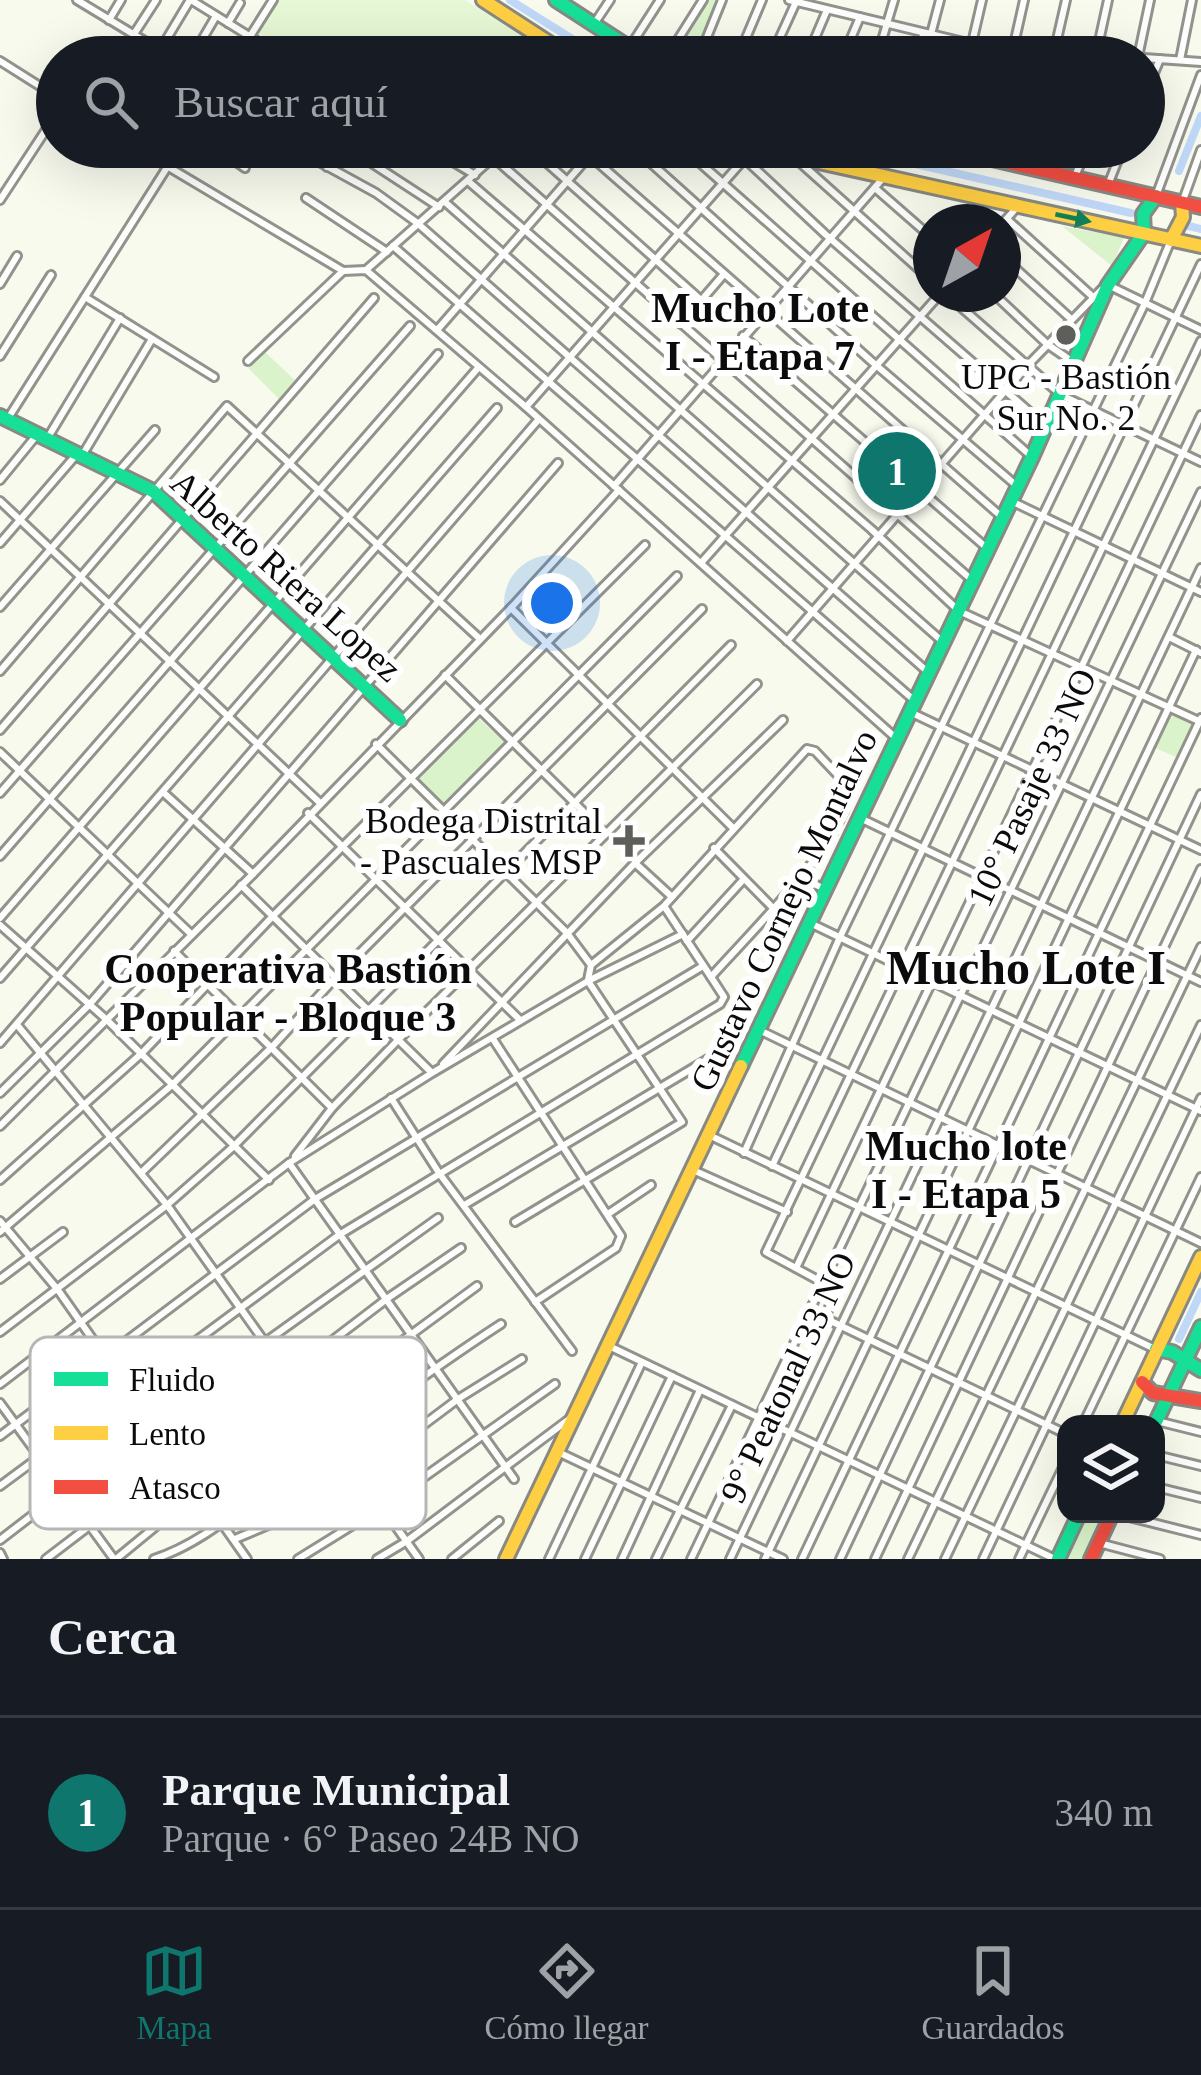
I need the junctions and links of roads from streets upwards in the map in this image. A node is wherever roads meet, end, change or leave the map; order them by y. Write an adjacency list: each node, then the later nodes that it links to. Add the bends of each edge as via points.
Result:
1 (76, 0): 26 (street)
2 (122, 0): 26 (street)
3 (156, 0): 31 (street)
4 (190, 0): 24 (street); 33 (street)
5 (273, 0): 36 (street)
6 (483, 0): 37 (street)
7 (558, 0): 28 (street)
8 (610, 0): 28 (street)
9 (660, 0): 39 (street)
10 (703, 0): 40 (street)
11 (722, 0): 41 (street)
12 (762, 0): 42 (street)
13 (894, 0): 29 (street)
14 (940, 0): 30 (street)
15 (982, 0): 49 (street)
16 (1024, 0): 50 (street)
17 (1066, 0): 51 (street)
18 (1108, 0): 52 (street)
19 (1150, 0): 53 (street)
20 (1192, 0): 55 (street)
21 (239, 1): 27 (street)
22 (792, 1): 23 (street); 43 (street)
23 (824, 6): 25 (street); 44 (street)
24 (216, 16): 27 (street); 34 (street)
25 (860, 17): 29 (street); 45 (street)
26 (109, 20): 31 (street)
27 (228, 23): 35 (street)
28 (594, 24): 38 (street)
29 (889, 24): 30 (street); 46 (street)
30 (928, 33): 47 (street); 48 (street)
31 (134, 34): 32 (street)
32 (137, 36)
33 (168, 36)
34 (204, 36)
35 (248, 36)
36 (251, 36)
37 (539, 36)
38 (612, 36)
39 (637, 36)
40 (680, 36)
41 (707, 36)
42 (747, 36)
43 (779, 36)
44 (814, 36)
45 (852, 36)
46 (885, 36)
47 (926, 36)
48 (940, 36)
49 (974, 36)
50 (1019, 36)
51 (1058, 36)
52 (1097, 36)
53 (1139, 36)
54 (1165, 59): 55 (street)
55 (1180, 59): 57 (street)
56 (0, 61): 59 (street)
57 (1201, 62)
58 (1201, 75): 89 (street)
59 (36, 84)
60 (36, 145): 91 (street)
61 (1201, 150): 92 (street)
62 (165, 168): 126 (street)
63 (168, 168): 117 (street)
64 (329, 168): 101 (street)
65 (382, 168): 93 (street)
66 (457, 168): 83 (street)
67 (482, 168): 83 (street)
68 (505, 168): 95 (street)
69 (552, 168): 85 (street)
70 (579, 168): 85 (street)
71 (604, 168): 104 (street)
72 (657, 168): 98 (street)
73 (706, 168): 86 (street)
74 (736, 168): 86 (street)
75 (766, 168): 106 (street)
76 (805, 168): 99 (street)
77 (830, 168): 87 (street)
78 (1029, 168): 82 (street)
79 (1044, 168): 82 (street)
80 (1079, 168): 84 (street)
81 (1115, 168): 88 (street)
82 (1043, 171): 84 (street)
83 (471, 178): 93 (street); 102 (street)
84 (1074, 178): 88 (street)
85 (567, 181): 95 (street); 112 (street)
86 (723, 183): 98 (street); 113 (street)
87 (880, 183): 94 (street); 99 (street); 100 (street)
88 (1108, 185): 89 (street)
89 (1156, 196): 92 (street); 103 (street, via 1143,214)
90 (306, 198): 109 (street)
91 (0, 200)
92 (1182, 202): 97 (street); 107 (street)
93 (442, 204): 101 (street); 110 (street)
94 (1006, 204)
95 (547, 205): 102 (street); 122 (street)
96 (1021, 207): 103 (street, one-way to 103)
97 (1201, 207)
98 (702, 208): 104 (street); 124 (street)
99 (853, 214): 106 (street); 115 (street)
100 (913, 218)
101 (418, 225): 109 (street); 121 (street)
102 (524, 230): 110 (street); 132 (street)
103 (1144, 233): 107 (street); 125 (street, Gustavo Cornejo Montalvo)
104 (678, 234): 112 (street); 119 (street)
105 (1021, 235): 127 (street)
106 (832, 240): 113 (street); 137 (street)
107 (1172, 240): 108 (street); 131 (street)
108 (1201, 246)
109 (390, 249): 116 (street); 130 (street)
110 (504, 254): 121 (street); 145 (street)
111 (17, 256): 123 (street)
112 (656, 260): 122 (street); 129 (street)
113 (810, 262): 124 (street); 147 (street)
114 (1201, 264): 138 (street)
115 (913, 265)
116 (366, 270): 117 (street); 144 (street)
117 (344, 271): 155 (street)
118 (1021, 273): 140 (street)
119 (724, 274): 129 (street); 133 (street)
120 (52, 275): 152 (street)
121 (481, 280): 130 (street); 153 (street)
122 (635, 283): 132 (street); 141 (street)
123 (0, 284)
124 (788, 285): 133 (street); 157 (street)
125 (1108, 285): 127 (street); 131 (street); 156 (street, Gustavo Cornejo Montalvo)
126 (85, 297): 139 (street); 173 (street)
127 (1093, 297): 140 (street)
128 (374, 298): 179 (street)
129 (702, 301): 141 (street)
130 (460, 303): 144 (street); 161 (street)
131 (1145, 303): 138 (street); 169 (street)
132 (614, 308): 145 (street); 162 (street)
133 (766, 311): 146 (street); 163 (street)
134 (920, 312): 137 (street)
135 (964, 312): 158 (street)
136 (1013, 312): 150 (street)
137 (918, 314): 147 (street); 164 (street)
138 (1175, 318): 143 (street); 175 (street)
139 (120, 319): 148 (street); 181 (street)
140 (1071, 319): 150 (street)
141 (681, 324): 154 (street)
142 (410, 326): 192 (street)
143 (1201, 330)
144 (436, 331): 159 (street)
145 (592, 332): 153 (street); 168 (street)
146 (743, 335): 154 (street); 170 (street)
147 (898, 338): 157 (street); 171 (street)
148 (152, 339): 160 (street); 187 (street)
149 (1201, 341): 183 (street)
150 (1047, 344): 156 (street); 158 (street)
151 (438, 354): 201 (street)
152 (0, 356)
153 (570, 358): 161 (street); 180 (street)
154 (722, 360): 162 (street); 182 (street)
155 (248, 361)
156 (1074, 363): 165 (street, Gustavo Cornejo Montalvo)
157 (876, 365): 163 (street); 184 (street)
158 (1027, 366): 164 (street); 165 (street)
159 (479, 367): 166 (street); 209 (street)
160 (214, 377)
161 (550, 380): 166 (street); 189 (street)
162 (700, 385): 168 (street); 190 (street)
163 (854, 388): 170 (street); 178 (street)
164 (1006, 391): 171 (street); 176 (street)
165 (1061, 395): 169 (street); 176 (street, Gustavo Cornejo Montalvo)
166 (526, 407): 174 (street)
167 (497, 408): 218 (street)
168 (680, 410): 180 (street); 200 (street)
169 (1094, 411): 175 (street); 212 (street)
170 (834, 414): 182 (street); 186 (street)
171 (985, 415): 184 (street); 188 (street)
172 (1201, 415): 185 (street)
173 (3, 418): 181 (street, Alberto Riera Lopez)
174 (539, 419): 199 (street); 228 (street)
175 (1124, 425): 183 (street); 214 (street)
176 (1047, 427): 188 (street, Gustavo Cornejo Montalvo)
177 (155, 430): 195 (street)
178 (902, 430): 186 (street); 194 (street)
179 (257, 433): 192 (street); 203 (street, via 224,407); 210 (street)
180 (659, 436): 189 (street); 207 (street)
181 (41, 439): 187 (street, Alberto Riera Lopez); 196 (street)
182 (812, 439): 190 (street); 197 (street)
183 (1153, 439): 185 (street); 220 (street)
184 (963, 441): 194 (street); 198 (street)
185 (1182, 453): 191 (street); 224 (street)
186 (880, 454): 197 (street)
187 (80, 455): 195 (street, Alberto Riera Lopez); 213 (street)
188 (1033, 457): 198 (street, Gustavo Cornejo Montalvo)
189 (639, 458): 199 (street); 215 (street)
190 (791, 462): 200 (street); 216 (street)
191 (1201, 462)
192 (290, 463): 201 (street); 221 (street)
193 (559, 463): 237 (street)
194 (942, 465): 202 (street); 211 (street)
195 (120, 472): 203 (street, Alberto Riera Lopez); 222 (street)
196 (0, 480)
197 (858, 480): 208 (street)
198 (1018, 487): 206 (street, Gustavo Cornejo Montalvo)
199 (616, 488): 225 (street); 241 (street)
200 (768, 488): 207 (street); 226 (street)
201 (319, 490): 209 (street); 230 (street)
202 (920, 490): 208 (street); 223 (street)
203 (153, 491): 210 (street, Alberto Riera Lopez); 231 (street)
204 (1201, 492): 229 (street, 10° Pasaje 33 NO)
205 (0, 501): 213 (street)
206 (1011, 501): 211 (street, Gustavo Cornejo Montalvo); 212 (street)
207 (746, 512): 215 (street); 235 (street)
208 (898, 515): 216 (street); 233 (street)
209 (348, 517): 218 (street); 238 (street)
210 (184, 518): 221 (street, Alberto Riera Lopez); 239 (street)
211 (1003, 518): 223 (street, Gustavo Cornejo Montalvo)
212 (1042, 518): 214 (street); 245 (street)
213 (20, 520): 217 (street); 222 (street)
214 (1074, 532): 220 (street); 248 (street)
215 (726, 535): 225 (street); 243 (street)
216 (878, 537): 226 (street); 244 (street)
217 (0, 543)
218 (379, 545): 228 (street); 246 (street)
219 (645, 545): 252 (street)
220 (1103, 546): 224 (street); 255 (street)
221 (215, 547): 230 (street, Alberto Riera Lopez); 247 (street)
222 (51, 549): 231 (street); 240 (street)
223 (988, 549): 233 (street, Gustavo Cornejo Montalvo)
224 (1133, 560): 229 (street); 259 (street)
225 (701, 563): 251 (street)
226 (855, 564): 235 (street); 253 (street)
227 (1201, 568): 234 (street, 9° Peatonal 33 NO)
228 (409, 573): 237 (street); 257 (street)
229 (1161, 573): 234 (street); 264 (street, 10° Pasaje 33 NO)
230 (245, 575): 238 (street, Alberto Riera Lopez); 258 (street)
231 (80, 576): 239 (street); 260 (street)
232 (677, 576): 263 (street)
233 (973, 581): 244 (street, Gustavo Cornejo Montalvo)
234 (1191, 587): 236 (street); 249 (street, 9° Peatonal 33 NO)
235 (833, 589): 243 (street); 261 (street)
236 (1201, 592)
237 (439, 600): 250 (street); 266 (street)
238 (274, 602): 246 (street, Alberto Riera Lopez); 267 (street)
239 (109, 604): 247 (street); 278 (street)
240 (0, 608)
241 (511, 608): 250 (street); 252 (street)
242 (703, 609): 269 (street)
243 (813, 611): 251 (street); 270 (street)
244 (959, 611): 245 (street); 253 (street, Gustavo Cornejo Montalvo)
245 (991, 622): 248 (street); 277 (street)
246 (304, 631): 257 (street, Alberto Riera Lopez); 273 (street)
247 (140, 633): 258 (street); 290 (street)
248 (1023, 638): 255 (street); 282 (street)
249 (1168, 638): 256 (street); 268 (street, 9° Peatonal 33 NO)
250 (480, 639): 262 (street)
251 (787, 641): 280 (street)
252 (547, 643): 263 (street); 272 (street)
253 (944, 643): 261 (street, Gustavo Cornejo Montalvo)
254 (730, 645): 279 (street)
255 (1053, 652): 259 (street); 286 (street)
256 (1198, 652): 271 (street)
257 (335, 659): 266 (street, Alberto Riera Lopez); 284 (street)
258 (170, 661): 267 (street); 299 (street)
259 (1083, 666): 264 (street); 288 (street)
260 (0, 671)
261 (929, 673): 270 (street, Gustavo Cornejo Montalvo)
262 (445, 675): 272 (street); 274 (street)
263 (579, 675): 269 (street); 281 (street)
264 (1112, 680): 268 (street); 293 (street, 10° Pasaje 33 NO)
265 (757, 684): 287 (street)
266 (364, 686): 274 (street, Alberto Riera Lopez); 291 (street)
267 (199, 688): 273 (street); 310 (street)
268 (1140, 693): 271 (street); 298 (street, 9° Peatonal 33 NO)
269 (608, 704): 279 (street); 289 (street)
270 (913, 707): 277 (street); 280 (street, Gustavo Cornejo Montalvo)
271 (1169, 707): 276 (street); 303 (street)
272 (480, 710): 281 (street); 292 (street)
273 (229, 717): 284 (street); 295 (street)
274 (400, 720): 283 (street)
275 (783, 720): 297 (street)
276 (1200, 721): 308 (street)
277 (941, 726): 282 (street); 311 (street)
278 (0, 730)
279 (640, 735): 287 (street); 301 (street)
280 (897, 739): 307 (street, Gustavo Cornejo Montalvo)
281 (513, 742): 289 (street); 302 (street)
282 (973, 742): 286 (street); 318 (street)
283 (376, 744): 292 (street); 300 (street)
284 (260, 746): 291 (street); 305 (street)
285 (0, 752): 290 (street)
286 (1004, 757): 288 (street); 323 (street)
287 (673, 768): 297 (street); 312 (street)
288 (1033, 770): 293 (street); 327 (street)
289 (542, 771): 301 (street); 313 (street)
290 (19, 772): 294 (street); 299 (street)
291 (288, 773): 300 (street); 317 (street)
292 (411, 778): 302 (street); 315 (street)
293 (1062, 784): 298 (street); 334 (street, 10° Pasaje 33 NO)
294 (0, 793)
295 (164, 793): 305 (street); 321 (street)
296 (1201, 794): 314 (street)
297 (702, 797): 309 (street); 322 (street)
298 (1092, 799): 303 (street); 337 (street, 9° Peatonal 33 NO)
299 (47, 802): 310 (street); 320 (street)
300 (319, 802): 304 (street)
301 (573, 802): 312 (street); 325 (street)
302 (445, 812): 313 (street); 329 (street)
303 (1120, 812): 308 (street); 343 (street)
304 (308, 813): 315 (street); 326 (street)
305 (194, 820): 317 (street); 331 (street)
306 (839, 821): 307 (street); 309 (street, via 850,787 807,749); 328 (street)
307 (857, 824): 311 (street); 333 (street, Gustavo Cornejo Montalvo)
308 (1150, 826): 314 (street); 348 (street)
309 (734, 828): 316 (street)
310 (77, 830): 321 (street); 345 (street)
311 (892, 833): 318 (street); 350 (street)
312 (606, 834): 336 (street)
313 (473, 840): 325 (street); 340 (street)
314 (1179, 840): 319 (street); 354 (street)
315 (343, 847): 329 (street); 342 (street)
316 (714, 848): 330 (street); 335 (street)
317 (225, 850): 326 (street); 341 (street)
318 (923, 850): 323 (street); 357 (street)
319 (1201, 850)
320 (0, 856)
321 (107, 857): 331 (street); 355 (street)
322 (635, 863): 335 (street); 346 (street)
323 (953, 864): 327 (street); 361 (street)
324 (1201, 869): 358 (street)
325 (505, 871): 336 (street); 351 (street)
326 (253, 874): 332 (street)
327 (981, 877): 334 (street); 369 (street)
328 (801, 878): 333 (street); 339 (street)
329 (376, 879): 340 (street); 353 (street)
330 (743, 880): 339 (street); 349 (street)
331 (139, 884): 341 (street); 364 (street)
332 (241, 886): 342 (street); 347 (street)
333 (826, 890): 344 (street, Gustavo Cornejo Montalvo)
334 (1012, 892): 337 (street); 372 (street, 10° Pasaje 33 NO)
335 (672, 897): 338 (street)
336 (536, 903): 346 (street); 362 (street)
337 (1039, 904): 343 (street); 376 (street, 9° Peatonal 33 NO)
338 (664, 906): 349 (street); 359 (street)
339 (772, 907): 366 (street)
340 (405, 908): 351 (street); 365 (street)
341 (167, 911): 347 (street); 374 (street)
342 (273, 916): 353 (street); 371 (street)
343 (1071, 920): 348 (street); 381 (street)
344 (810, 923): 350 (street); 384 (street, Gustavo Cornejo Montalvo)
345 (1, 927): 355 (street)
346 (567, 933): 359 (street); 373 (street)
347 (191, 934): 356 (street)
348 (1099, 934): 354 (street); 385 (street)
349 (685, 937): 360 (street); 368 (street)
350 (840, 938): 357 (street); 389 (street)
351 (437, 939): 362 (street); 375 (street)
352 (1201, 947): 363 (street)
353 (306, 949): 365 (street); 377 (street)
354 (1130, 949): 358 (street); 392 (street)
355 (28, 950): 364 (street); 367 (street)
356 (174, 951): 371 (street); 379 (street)
357 (873, 953): 361 (street); 396 (street)
358 (1159, 962): 363 (street); 397 (street)
359 (591, 965): 368 (street)
360 (703, 966): 366 (street); 378 (street)
361 (904, 968): 369 (street); 401 (street)
362 (469, 970): 373 (street); 386 (street)
363 (1187, 976): 370 (street); 403 (street)
364 (58, 977): 374 (street); 383 (street)
365 (335, 977): 375 (street); 390 (street)
366 (711, 977): 394 (street, via 724,997 720,1004)
367 (0, 978)
368 (588, 981): 378 (street); 380 (street)
369 (933, 982): 372 (street); 406 (street)
370 (1201, 982)
371 (209, 985): 377 (street); 393 (street)
372 (961, 995): 376 (street); 411 (street, 10° Pasaje 33 NO)
373 (501, 1002): 380 (street); 398 (street)
374 (89, 1005): 379 (street); 391 (street)
375 (368, 1009): 386 (street); 402 (street)
376 (992, 1010): 381 (street); 417 (street, 9° Peatonal 33 NO)
377 (239, 1015): 390 (street); 404 (street)
378 (613, 1019): 394 (street); 400 (street)
379 (107, 1020): 393 (street); 399 (street)
380 (521, 1022): 387 (street)
381 (1021, 1024): 385 (street); 419 (street)
382 (1201, 1024): 408 (street)
383 (18, 1026): 388 (street); 391 (street)
384 (759, 1030): 389 (street); 420 (street, Gustavo Cornejo Montalvo)
385 (1050, 1038): 392 (street); 424 (street)
386 (399, 1039): 398 (street); 413 (street)
387 (494, 1039): 398 (street); 400 (street)
388 (0, 1042)
389 (792, 1046): 396 (street); 426 (street)
390 (272, 1047): 402 (street); 416 (street)
391 (42, 1052): 399 (street); 407 (street)
392 (1079, 1052): 397 (street); 427 (street)
393 (142, 1053): 404 (street); 412 (street)
394 (636, 1054): 405 (street); 414 (street)
395 (709, 1059): 405 (street)
396 (823, 1060): 401 (street); 429 (street)
397 (1108, 1066): 403 (street); 433 (street)
398 (434, 1071): 409 (street)
399 (56, 1072): 412 (street); 418 (street)
400 (517, 1075): 414 (street); 421 (street)
401 (854, 1075): 406 (street); 438 (street)
402 (302, 1078): 413 (street); 425 (street)
403 (1138, 1080): 408 (street); 440 (street)
404 (172, 1085): 416 (street); 422 (street)
405 (659, 1088): 423 (street); 435 (street, via 682,1122)
406 (883, 1089): 411 (street); 441 (street)
407 (0, 1093)
408 (1168, 1094): 415 (street); 443 (street)
409 (391, 1098): 421 (street); 428 (street)
410 (1201, 1098): 415 (street)
411 (910, 1102): 417 (street); 446 (street, 10° Pasaje 33 NO)
412 (84, 1105): 422 (street); 436 (street)
413 (332, 1108): 428 (street)
414 (541, 1110): 423 (street); 432 (street)
415 (1198, 1110): 449 (street)
416 (202, 1114): 425 (street); 431 (street)
417 (940, 1117): 419 (street); 452 (street, 9° Peatonal 33 NO)
418 (0, 1126)
419 (968, 1130): 424 (street); 457 (street)
420 (709, 1135): 426 (street); 430 (street, Gustavo Cornejo Montalvo)
421 (416, 1137): 432 (street); 442 (street)
422 (112, 1138): 431 (street); 453 (street)
423 (564, 1145): 435 (street); 444 (street)
424 (999, 1145): 427 (street); 461 (street)
425 (234, 1146): 437 (street); 445 (street)
426 (744, 1153): 429 (street)
427 (1029, 1160): 433 (street); 464 (street)
428 (290, 1163): 437 (street); 442 (street)
429 (772, 1166): 438 (street)
430 (693, 1170): 447 (street); 498 (street, Gustavo Cornejo Montalvo)
431 (141, 1173): 445 (street)
432 (440, 1173): 444 (street); 456 (street)
433 (1057, 1173): 440 (street); 468 (street)
434 (1201, 1177): 454 (street)
435 (586, 1179): 448 (street); 451 (street)
436 (0, 1180)
437 (269, 1180): 458 (street)
438 (804, 1180): 441 (street); 447 (street)
439 (651, 1185): 448 (street)
440 (1085, 1187): 443 (street); 473 (street)
441 (833, 1194): 446 (street); 466 (street)
442 (315, 1199): 456 (street); 467 (street)
443 (1115, 1201): 449 (street); 476 (street)
444 (466, 1204): 475 (street)
445 (167, 1205): 458 (street); 472 (street)
446 (860, 1207): 452 (street); 470 (street, 10° Pasaje 33 NO)
447 (787, 1212): 466 (street, via 766,1252)
448 (608, 1214): 475 (street, via 621,1236 616,1248)
449 (1145, 1216): 454 (street); 480 (street)
450 (438, 1218): 465 (street)
451 (515, 1222)
452 (891, 1222): 457 (street); 483 (street, 9° Peatonal 33 NO)
453 (2, 1227): 462 (street)
454 (1175, 1231): 459 (street); 487 (street)
455 (63, 1232): 462 (street)
456 (339, 1235): 465 (street); 477 (street)
457 (919, 1235): 461 (street); 497 (street)
458 (192, 1239): 467 (street); 481 (street)
459 (1201, 1243)
460 (461, 1248): 474 (street)
461 (949, 1249): 464 (street); 502 (street)
462 (30, 1257): 469 (street); 472 (street)
463 (1201, 1257): 499 (street)
464 (980, 1264): 468 (street); 508 (street)
465 (363, 1269): 474 (street); 493 (street)
466 (795, 1269): 470 (street)
467 (216, 1273): 477 (street); 490 (street)
468 (1008, 1277): 473 (street); 513 (street)
469 (0, 1280)
470 (824, 1281): 478 (street, 10° Pasaje 33 NO); 479 (street, via 833,1296)
471 (477, 1286): 486 (street)
472 (58, 1290): 481 (street); 485 (street)
473 (1036, 1290): 476 (street); 517 (street)
474 (388, 1298): 486 (street); 494 (street)
475 (535, 1302): 500 (street)
476 (1066, 1304): 480 (street); 523 (street)
477 (240, 1307): 491 (street); 492 (street)
478 (809, 1311): 479 (street); 529 (street, 10° Pasaje 33 NO)
479 (825, 1319): 483 (street)
480 (1096, 1319): 487 (street); 533 (street)
481 (81, 1324): 488 (street); 489 (street)
482 (501, 1324): 507 (street)
483 (841, 1326): 497 (street); 535 (street, 9° Peatonal 33 NO)
484 (1201, 1328): 506 (street)
485 (0, 1332)
486 (412, 1332): 495 (street); 496 (street)
487 (1126, 1333): 499 (street); 526 (street)
488 (63, 1337)
489 (90, 1337)
490 (132, 1337)
491 (200, 1337)
492 (261, 1337)
493 (271, 1337)
494 (336, 1337)
495 (405, 1337)
496 (415, 1337)
497 (869, 1340): 502 (street); 540 (street)
498 (608, 1346): 504 (street); 525 (street, Gustavo Cornejo Montalvo)
499 (1156, 1349): 506 (street); 512 (street)
500 (572, 1352)
501 (426, 1353): 507 (street)
502 (899, 1354): 508 (street); 543 (street)
503 (522, 1359): 519 (street)
504 (642, 1361): 511 (street); 547 (street)
505 (30, 1362): 514 (street)
506 (1184, 1363): 509 (street); 518 (street)
507 (435, 1366): 510 (street); 519 (street)
508 (930, 1369): 513 (street); 548 (street)
509 (1201, 1370)
510 (426, 1373)
511 (672, 1376): 516 (street); 552 (street)
512 (1142, 1382): 518 (street); 527 (street)
513 (958, 1383): 517 (street); 555 (street)
514 (0, 1384)
515 (555, 1384): 537 (street)
516 (700, 1390): 522 (street); 556 (street)
517 (986, 1396): 523 (street); 558 (street)
518 (1169, 1396): 520 (street); 528 (street)
519 (458, 1399): 530 (street); 537 (street)
520 (1201, 1401)
521 (0, 1403): 531 (street)
522 (732, 1405): 529 (street); 559 (street)
523 (1016, 1410): 533 (street); 560 (street)
524 (30, 1413): 531 (street)
525 (575, 1414): 541 (street, Gustavo Cornejo Montalvo); 546 (street)
526 (1087, 1415)
527 (1126, 1415)
528 (1160, 1415)
529 (759, 1418): 535 (street); 563 (street, 10° Pasaje 33 NO)
530 (426, 1423)
531 (15, 1424): 538 (street); 539 (street)
532 (1165, 1424): 536 (street)
533 (1047, 1425): 534 (street); 577 (street)
534 (1057, 1430)
535 (790, 1432): 540 (street); 580 (street, 9° Peatonal 33 NO)
536 (1201, 1432)
537 (484, 1435): 546 (street); 549 (street)
538 (0, 1436)
539 (30, 1444)
540 (819, 1446): 543 (street); 585 (street)
541 (557, 1452): 547 (street); 594 (street, Gustavo Cornejo Montalvo)
542 (1165, 1457): 545 (street)
543 (849, 1461): 548 (street); 602 (street)
544 (30, 1463): 553 (street)
545 (1201, 1466)
546 (506, 1468): 550 (street); 567 (street)
547 (592, 1468): 552 (street); 595 (street)
548 (880, 1475): 555 (street); 603 (street)
549 (426, 1476)
550 (514, 1479)
551 (1057, 1479): 584 (street)
552 (620, 1482): 556 (street); 596 (street)
553 (0, 1486)
554 (1165, 1488): 557 (street)
555 (908, 1489): 558 (street); 604 (street)
556 (650, 1496): 559 (street); 597 (street)
557 (1201, 1498)
558 (935, 1502): 560 (street); 605 (street)
559 (680, 1510): 563 (street); 598 (street)
560 (965, 1516): 577 (street); 606 (street)
561 (30, 1517): 581 (street)
562 (499, 1521): 593 (street)
563 (708, 1523): 580 (street); 599 (street, 10° Pasaje 33 NO)
564 (1074, 1523): 609 (street)
565 (1110, 1523): 583 (street)
566 (1152, 1523): 578 (street)
567 (426, 1526)
568 (86, 1529): 587 (street)
569 (92, 1529): 588 (street)
570 (152, 1529): 588 (street)
571 (211, 1529): 589 (street)
572 (228, 1529): 579 (street)
573 (259, 1529): 579 (street)
574 (346, 1529): 590 (street)
575 (398, 1529): 582 (street)
576 (422, 1529): 582 (street)
577 (996, 1531): 584 (street); 607 (street)
578 (1201, 1535)
579 (235, 1539): 586 (street)
580 (740, 1539): 585 (street); 600 (street, 9° Peatonal 33 NO)
581 (0, 1540)
582 (406, 1541): 591 (street); 592 (street)
583 (1099, 1543): 610 (street); 611 (street)
584 (1026, 1545): 608 (street); 609 (street)
585 (767, 1556): 601 (street)
586 (245, 1558)
587 (46, 1559)
588 (115, 1559)
589 (154, 1559)
590 (298, 1559)
591 (377, 1559)
592 (419, 1559)
593 (452, 1559)
594 (506, 1559)
595 (549, 1559)
596 (585, 1559)
597 (622, 1559)
598 (656, 1559)
599 (691, 1559)
600 (730, 1559)
601 (783, 1559)
602 (802, 1559)
603 (840, 1559)
604 (875, 1559)
605 (908, 1559)
606 (945, 1559)
607 (983, 1559)
608 (1019, 1559)
609 (1056, 1559)
610 (1091, 1559)
611 (1160, 1559)

